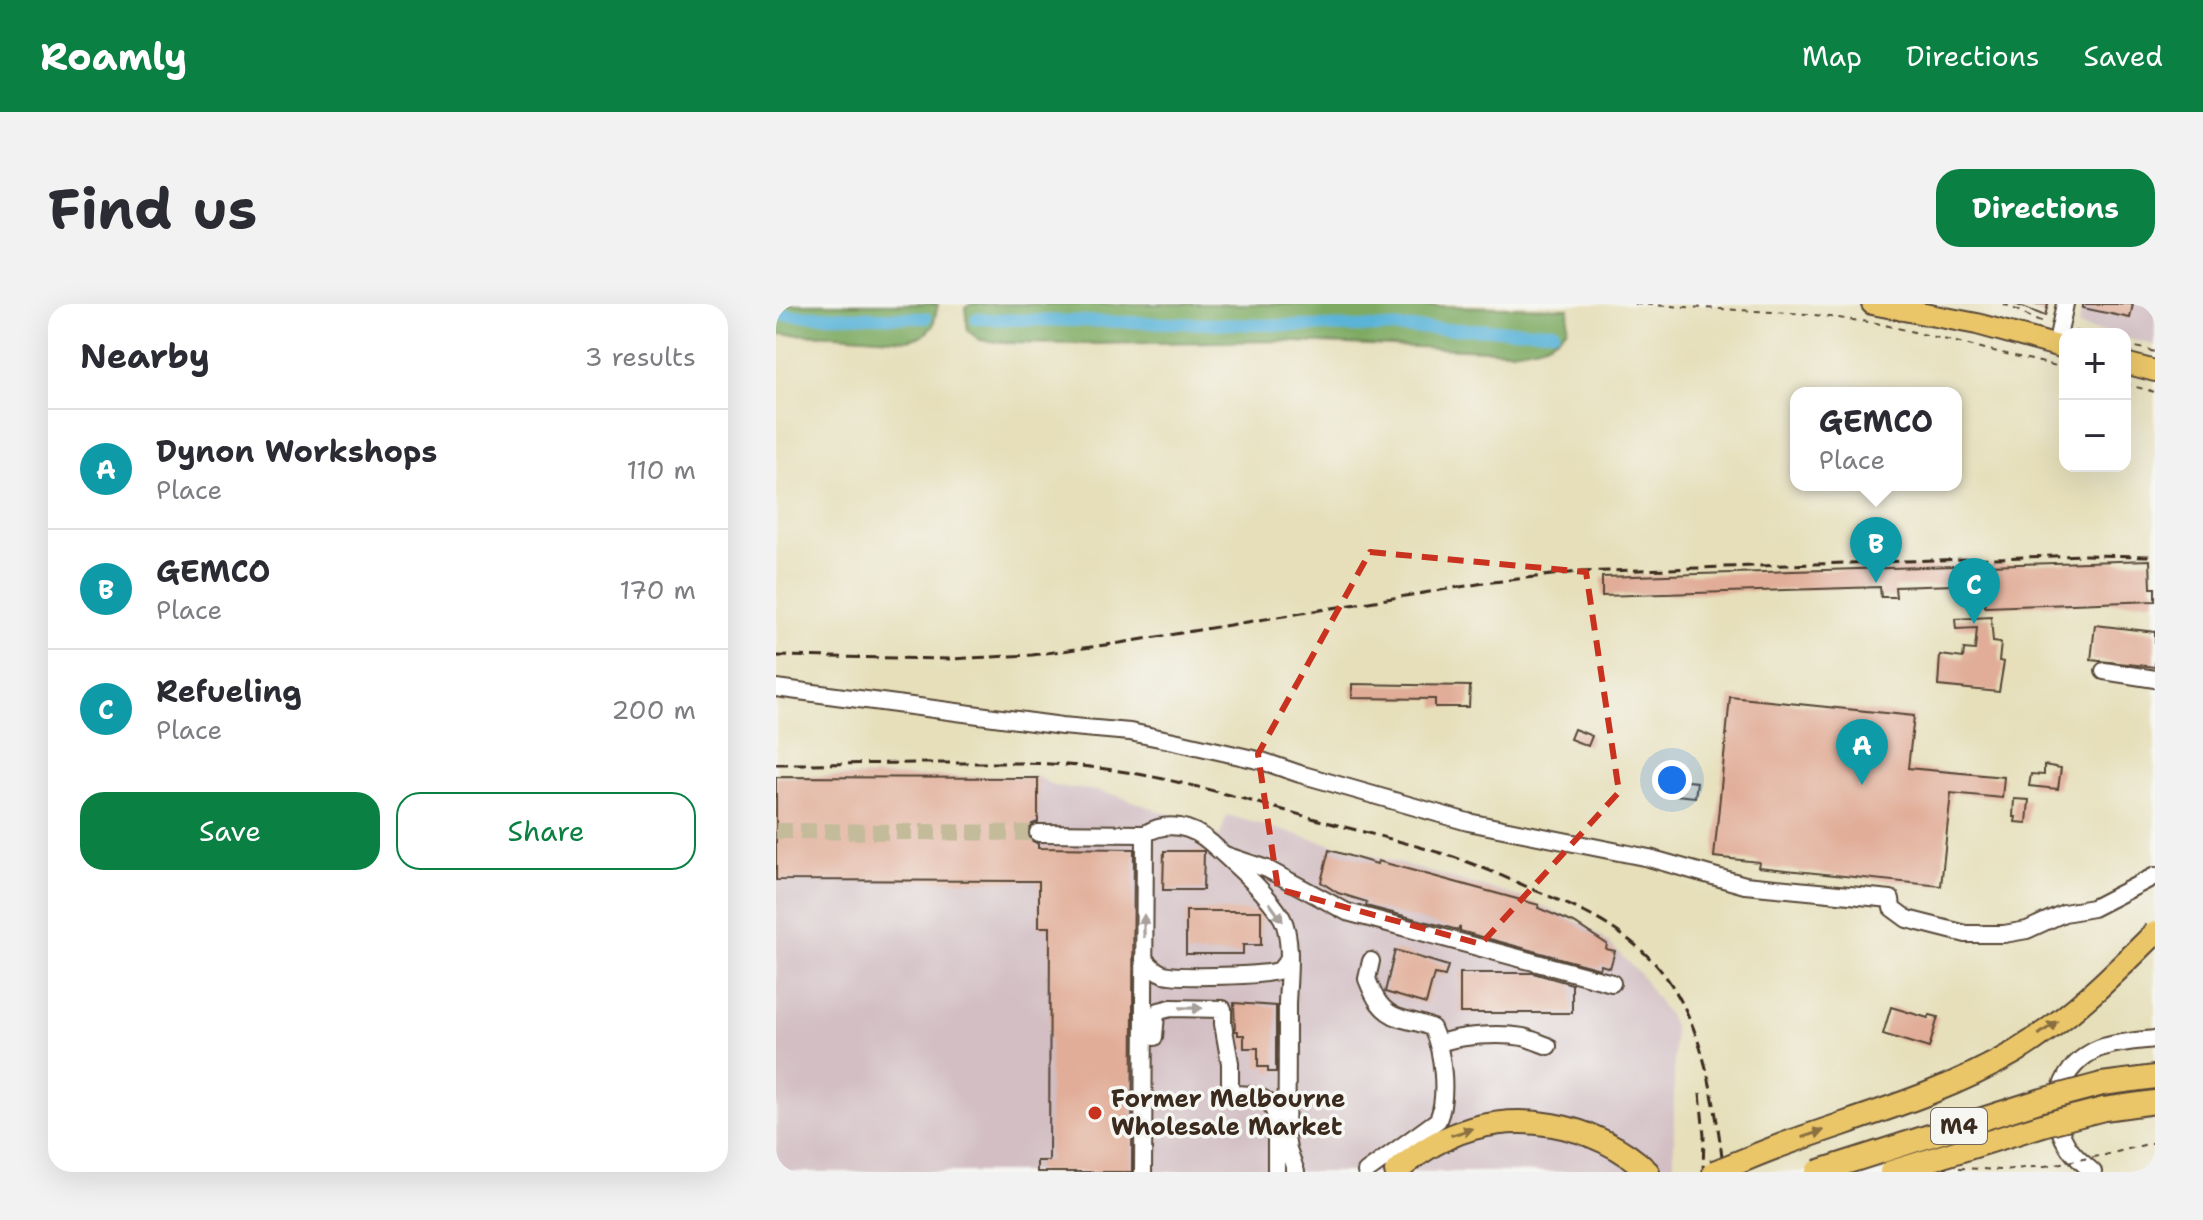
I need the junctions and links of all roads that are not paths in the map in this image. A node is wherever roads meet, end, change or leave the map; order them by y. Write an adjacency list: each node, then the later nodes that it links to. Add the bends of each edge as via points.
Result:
1 (1872, 304): 4 (main road)
2 (2065, 304): 3 (street)
3 (2062, 328)
4 (2059, 340)
5 (2131, 365): 6 (main road)
6 (2155, 371)
7 (2104, 671): 8 (street)
8 (2155, 679)
9 (776, 688): 13 (street, via 1174,741 1262,761 1468,822 1649,858 1745,885 1891,899 1892,908 1907,919 1966,934 2027,930 2064,913 2093,908)
10 (1038, 833): 11 (street)
11 (1145, 834): 12 (street, via 1166,825 1186,828); 15 (street, one-way to 11)
12 (1224, 855): 16 (street, one-way to 16, via 1281,917); 18 (street, via 1267,869 1347,912)
13 (2155, 876)
14 (2155, 933): 31 (highway, one-way to 14, bridge, via 1895,1107 1987,1067 2083,1002)
15 (1144, 959): 16 (street, via 1165,974 1240,975 1267,974); 24 (street)
16 (1288, 960): 27 (street, via 1286,1137)
17 (1371, 961): 20 (street, via 1367,979 1383,1010 1432,1028)
18 (1612, 983)
19 (2155, 1039): 34 (street, via 2091,1052 2063,1083 2058,1126 2070,1150)
20 (1438, 1044): 21 (street, via 1474,1036 1522,1037); 28 (street, via 1443,1098 1438,1120)
21 (1548, 1046)
22 (2155, 1077): 32 (highway, M4, bridge, via 2072,1091)
23 (2155, 1102): 33 (highway, M4, bridge, via 2076,1116)
24 (1143, 1172)
25 (1154, 1172): 26 (street, one-way to 26, via 1154,1034 1156,1015 1164,1009 1223,1009 1230,1094 1254,1095 1274,1108)
26 (1276, 1172)
27 (1296, 1172)
28 (1366, 1172)
29 (1396, 1172): 30 (highway, one-way to 30, via 1449,1136 1512,1122 1576,1130)
30 (1648, 1172)
31 (1714, 1172)
32 (1817, 1172)
33 (1891, 1172)
34 (2093, 1172)

